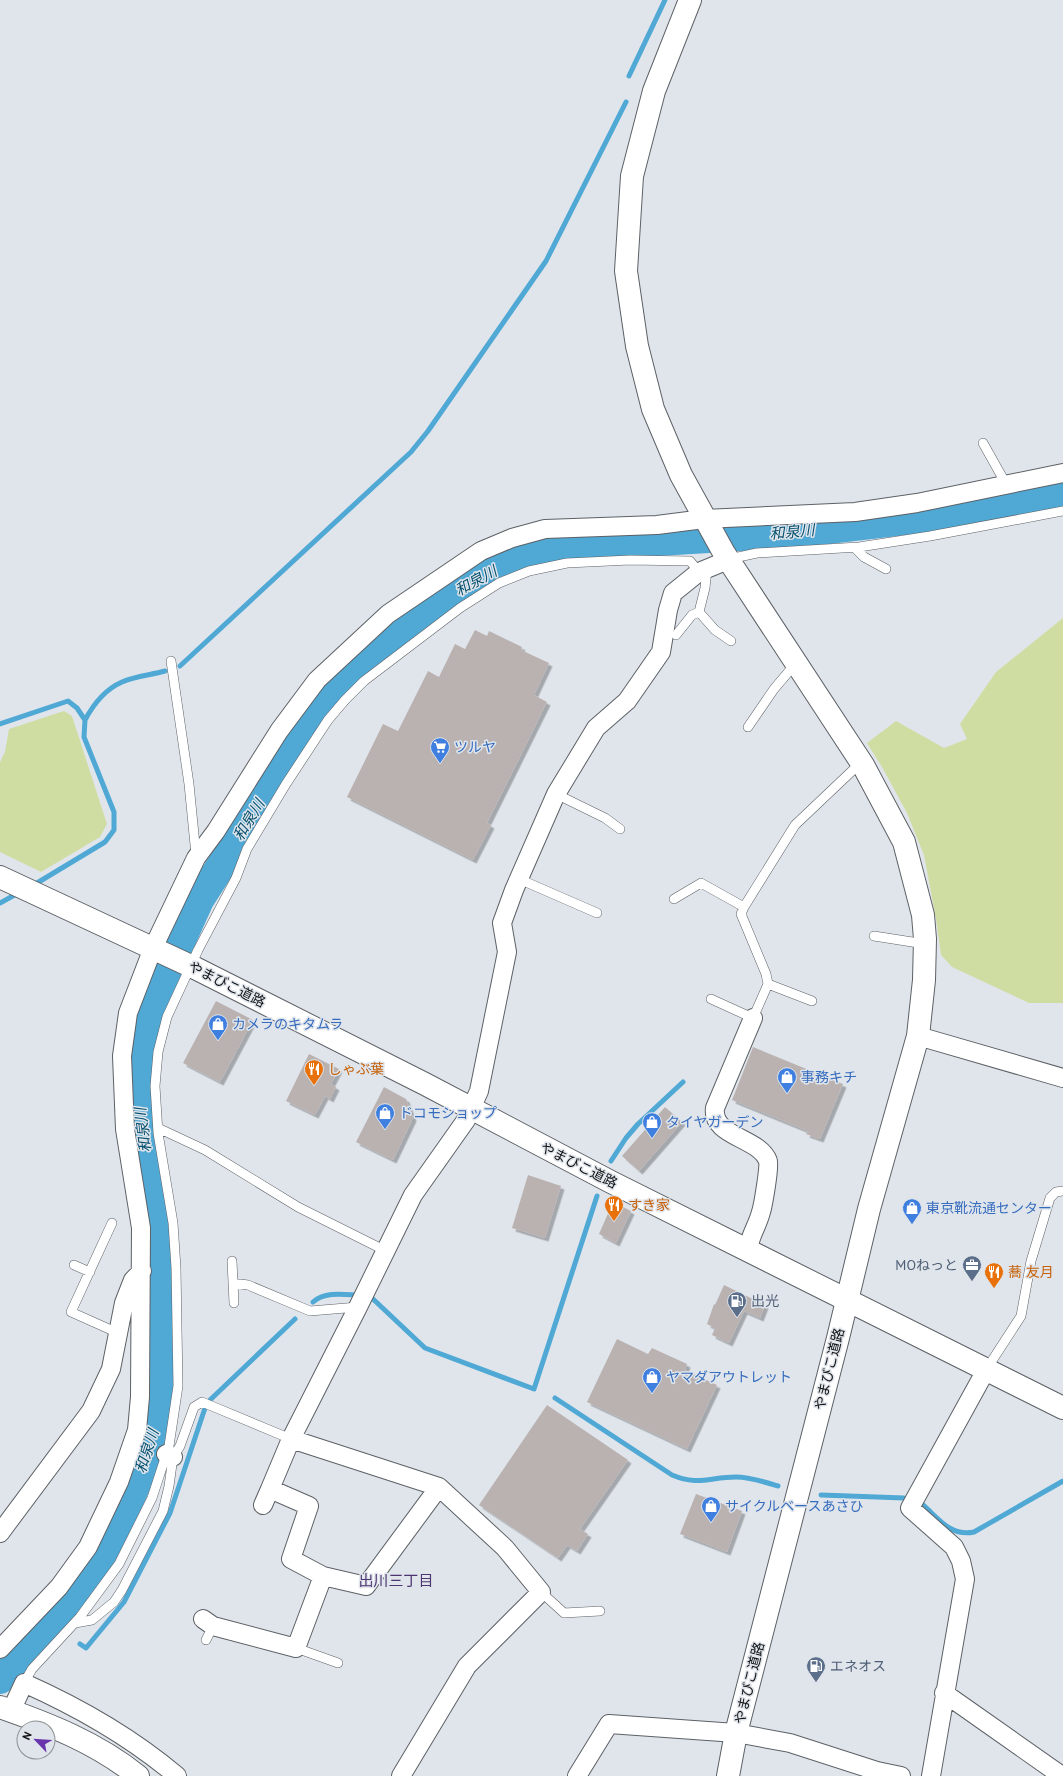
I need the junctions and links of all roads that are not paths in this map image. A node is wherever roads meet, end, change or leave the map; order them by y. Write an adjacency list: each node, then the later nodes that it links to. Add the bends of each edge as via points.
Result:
1 (690, 0): 6 (street, via 654,91 632,176 626,271 637,346 653,409)
2 (982, 443): 4 (lane)
3 (1063, 472): 4 (street)
4 (1006, 484): 6 (street, via 917,503 855,512)
5 (1063, 511): 7 (lane, via 930,536)
6 (707, 524): 8 (street); 20 (street, via 545,529 512,538 475,555 388,614 317,680 279,731)
7 (854, 547): 8 (lane); 9 (lane, via 864,557)
8 (726, 556): 10 (street); 15 (street)
9 (886, 569)
10 (703, 571): 11 (lane, via 705,588); 18 (street, via 673,593 661,652 627,701 596,728); 29 (lane, via 690,560 567,563 529,572 499,583 460,608 370,677 328,720 247,849 236,878)
11 (699, 612): 12 (lane, via 692,615); 13 (lane, via 715,630)
12 (676, 635)
13 (731, 641)
14 (172, 660): 20 (lane)
15 (796, 663): 16 (lane); 17 (street)
16 (748, 727)
17 (863, 765): 24 (lane, via 853,770 795,825); 27 (street, via 904,842 923,915)
18 (556, 794): 19 (lane, via 606,818); 22 (street)
19 (620, 829)
20 (196, 858): 28 (street)
21 (0, 877): 28 (street, やまびこ道路)
22 (519, 879): 25 (lane); 36 (street, via 502,922 507,952 479,1091)
23 (674, 899): 24 (lane, via 701,884)
24 (744, 906): 30 (lane, via 740,914)
25 (597, 912)
26 (874, 936): 27 (lane)
27 (925, 944): 34 (street)
28 (158, 950): 29 (street, やまびこ道路); 44 (street, via 128,1013 122,1056 125,1129 141,1228)
29 (189, 965): 36 (street, やまびこ道路); 37 (lane, via 167,1017 158,1052 155,1086)
30 (768, 984): 32 (lane); 33 (lane)
31 (711, 999): 33 (lane)
32 (812, 1001)
33 (753, 1018): 41 (street, via 715,1108 714,1116 719,1125 764,1152 769,1163 762,1212 750,1236)
34 (918, 1036): 35 (street); 47 (street, via 869,1209)
35 (1063, 1078)
36 (472, 1110): 40 (street, via 413,1195); 41 (street, やまびこ道路)
37 (158, 1128): 40 (lane, via 205,1150 298,1207); 54 (lane, via 173,1223 176,1268 179,1357)
38 (1063, 1191): 51 (lane, via 1056,1192 1050,1198 1031,1261 1021,1316)
39 (112, 1223): 45 (lane)
40 (386, 1250): 49 (street)
41 (748, 1250): 47 (street, やまびこ道路)
42 (232, 1260): 46 (lane)
43 (74, 1265): 45 (lane)
44 (142, 1270): 50 (street, via 133,1280 124,1303); 63 (street, via 137,1430 120,1482 88,1546 59,1587)
45 (90, 1272): 50 (lane, via 71,1312)
46 (233, 1283): 48 (lane); 49 (lane, via 248,1285 310,1311)
47 (847, 1299): 51 (street); 68 (street, やまびこ道路)
48 (234, 1303)
49 (358, 1307): 53 (street)
50 (118, 1333): 56 (street, via 111,1369 91,1411)
51 (986, 1370): 52 (street); 66 (street, via 910,1508 954,1547 961,1561 965,1579)
52 (1063, 1408)
53 (290, 1439): 54 (lane, via 202,1402 194,1407 180,1446); 55 (street); 57 (street, via 266,1497 309,1506 291,1559)
54 (170, 1456): 60 (lane, via 152,1498 118,1564); 60 (lane, via 169,1486 164,1511 122,1590 114,1602 92,1620)
55 (439, 1487): 57 (street, via 366,1586); 58 (street, via 505,1548)
56 (0, 1533)
57 (323, 1576): 62 (street)
58 (541, 1592): 59 (lane, via 564,1613); 71 (street, via 467,1666)
59 (600, 1611)
60 (76, 1623): 65 (lane, via 32,1669)
61 (207, 1628): 62 (street)
62 (296, 1648): 64 (lane)
63 (0, 1649)
64 (338, 1663)
65 (24, 1683): 67 (street); 70 (street, via 132,1741)
66 (944, 1693): 75 (street); 76 (street)
67 (3, 1709): 69 (street, via 83,1740)
68 (736, 1733): 72 (street, via 609,1724); 73 (street, やまびこ道路); 74 (street, via 790,1743 877,1771)
69 (138, 1776)
70 (177, 1776)
71 (401, 1776)
72 (577, 1776)
73 (728, 1776)
74 (901, 1776)
75 (931, 1776)
76 (1062, 1776)

